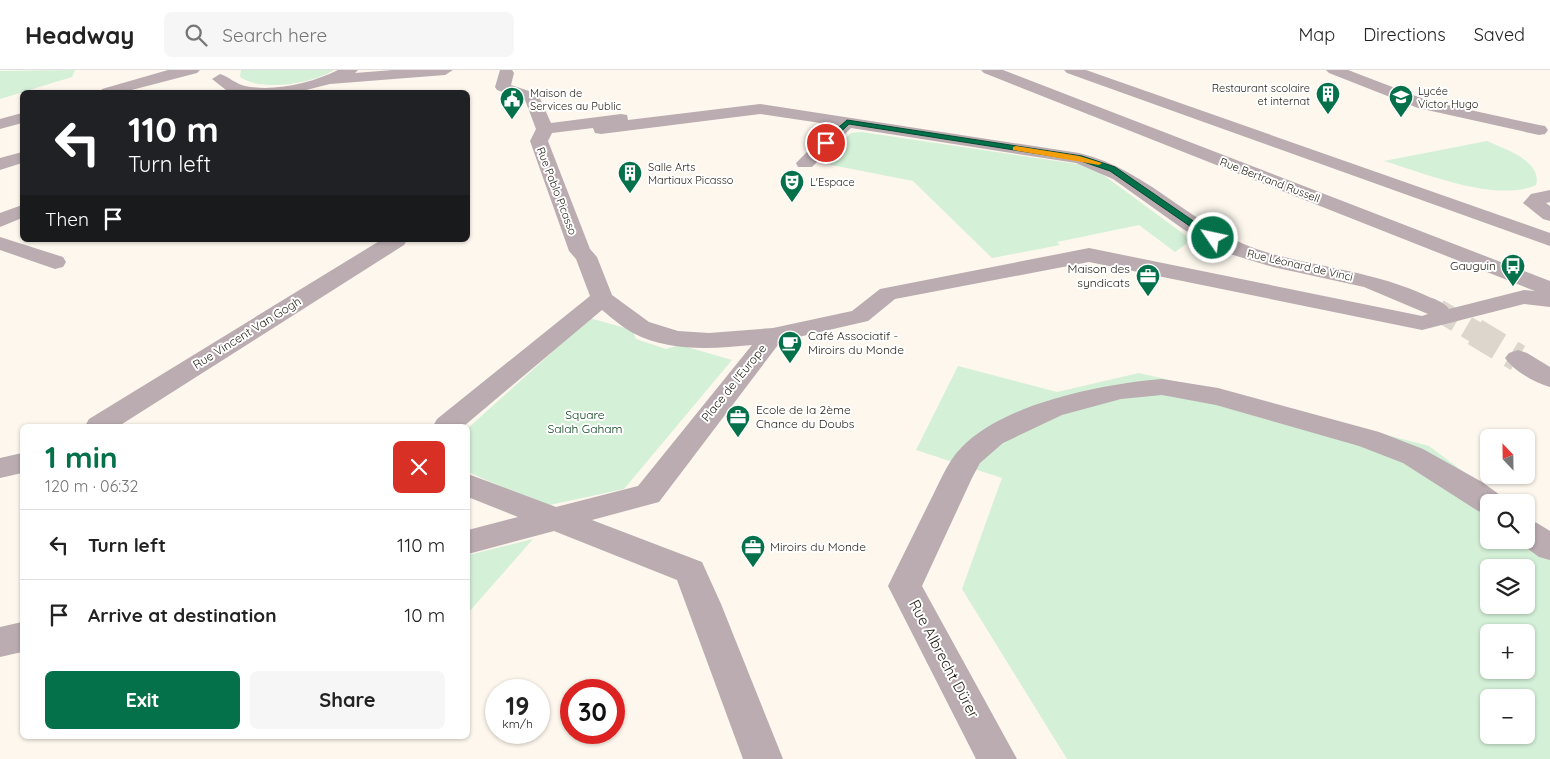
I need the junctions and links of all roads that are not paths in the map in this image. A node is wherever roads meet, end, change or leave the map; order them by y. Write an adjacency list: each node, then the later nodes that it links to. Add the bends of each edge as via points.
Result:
1 (192, 70): 12 (street)
2 (350, 70): 11 (street)
3 (445, 70): 11 (street)
4 (989, 70): 36 (street, Rue Bertrand Russell)
5 (1072, 70): 10 (street)
6 (1110, 70): 10 (street)
7 (1334, 70): 23 (street, via 1424,105)
8 (506, 73): 20 (street, Rue Pablo Picasso, via 502,87 532,97)
9 (222, 75): 13 (street); 14 (street, via 224,84)
10 (1091, 77): 32 (street)
11 (330, 80): 15 (street)
12 (115, 90)
13 (159, 90)
14 (241, 90)
15 (288, 90)
16 (698, 116): 18 (street, Rue Léonard de Vinci, via 760,109); 20 (street, via 670,112); 21 (street, Rue Léonard de Vinci)
17 (20, 119): 19 (street)
18 (847, 122): 26 (street); 39 (street, Rue Léonard de Vinci, via 1098,163 1228,246 1251,255 1371,282)
19 (0, 124)
20 (545, 129): 37 (street, Rue Pablo Picasso, via 539,141 580,251 586,257)
21 (601, 129)
22 (20, 130): 24 (street)
23 (1539, 130)
24 (0, 135)
25 (20, 158): 27 (street)
26 (805, 163)
27 (0, 164)
28 (1550, 196): 30 (street, via 1538,198 1533,203)
29 (20, 212): 31 (street)
30 (1550, 216)
31 (0, 221)
32 (1550, 240)
33 (393, 242): 43 (street, Rue Vincent Van Gogh)
34 (0, 243): 35 (street)
35 (55, 262)
36 (1550, 289)
37 (602, 298): 40 (street, Place de l'Europe, via 645,329 670,337 703,342); 44 (street)
38 (1550, 300): 40 (street, via 1524,297 1422,322 1089,254 888,294 860,316)
39 (1438, 310)
40 (773, 335): 49 (street, Place de l'Europe, via 648,494)
41 (1518, 358): 42 (street)
42 (1550, 379)
43 (102, 424)
44 (449, 424)
45 (20, 463): 46 (street)
46 (0, 468)
47 (470, 485): 49 (street)
48 (1480, 496): 56 (street, Rue Albrecht Dürer, via 1413,456 1368,439 1218,397 1162,387 1121,391 1053,408 993,436 970,456 957,477 905,586)
49 (557, 520): 51 (street, Place de l'Europe); 55 (street, via 690,571)
50 (1535, 537): 52 (street)
51 (470, 542)
52 (1550, 548)
53 (20, 637): 54 (street)
54 (0, 642)
55 (763, 759)
56 (997, 759)

